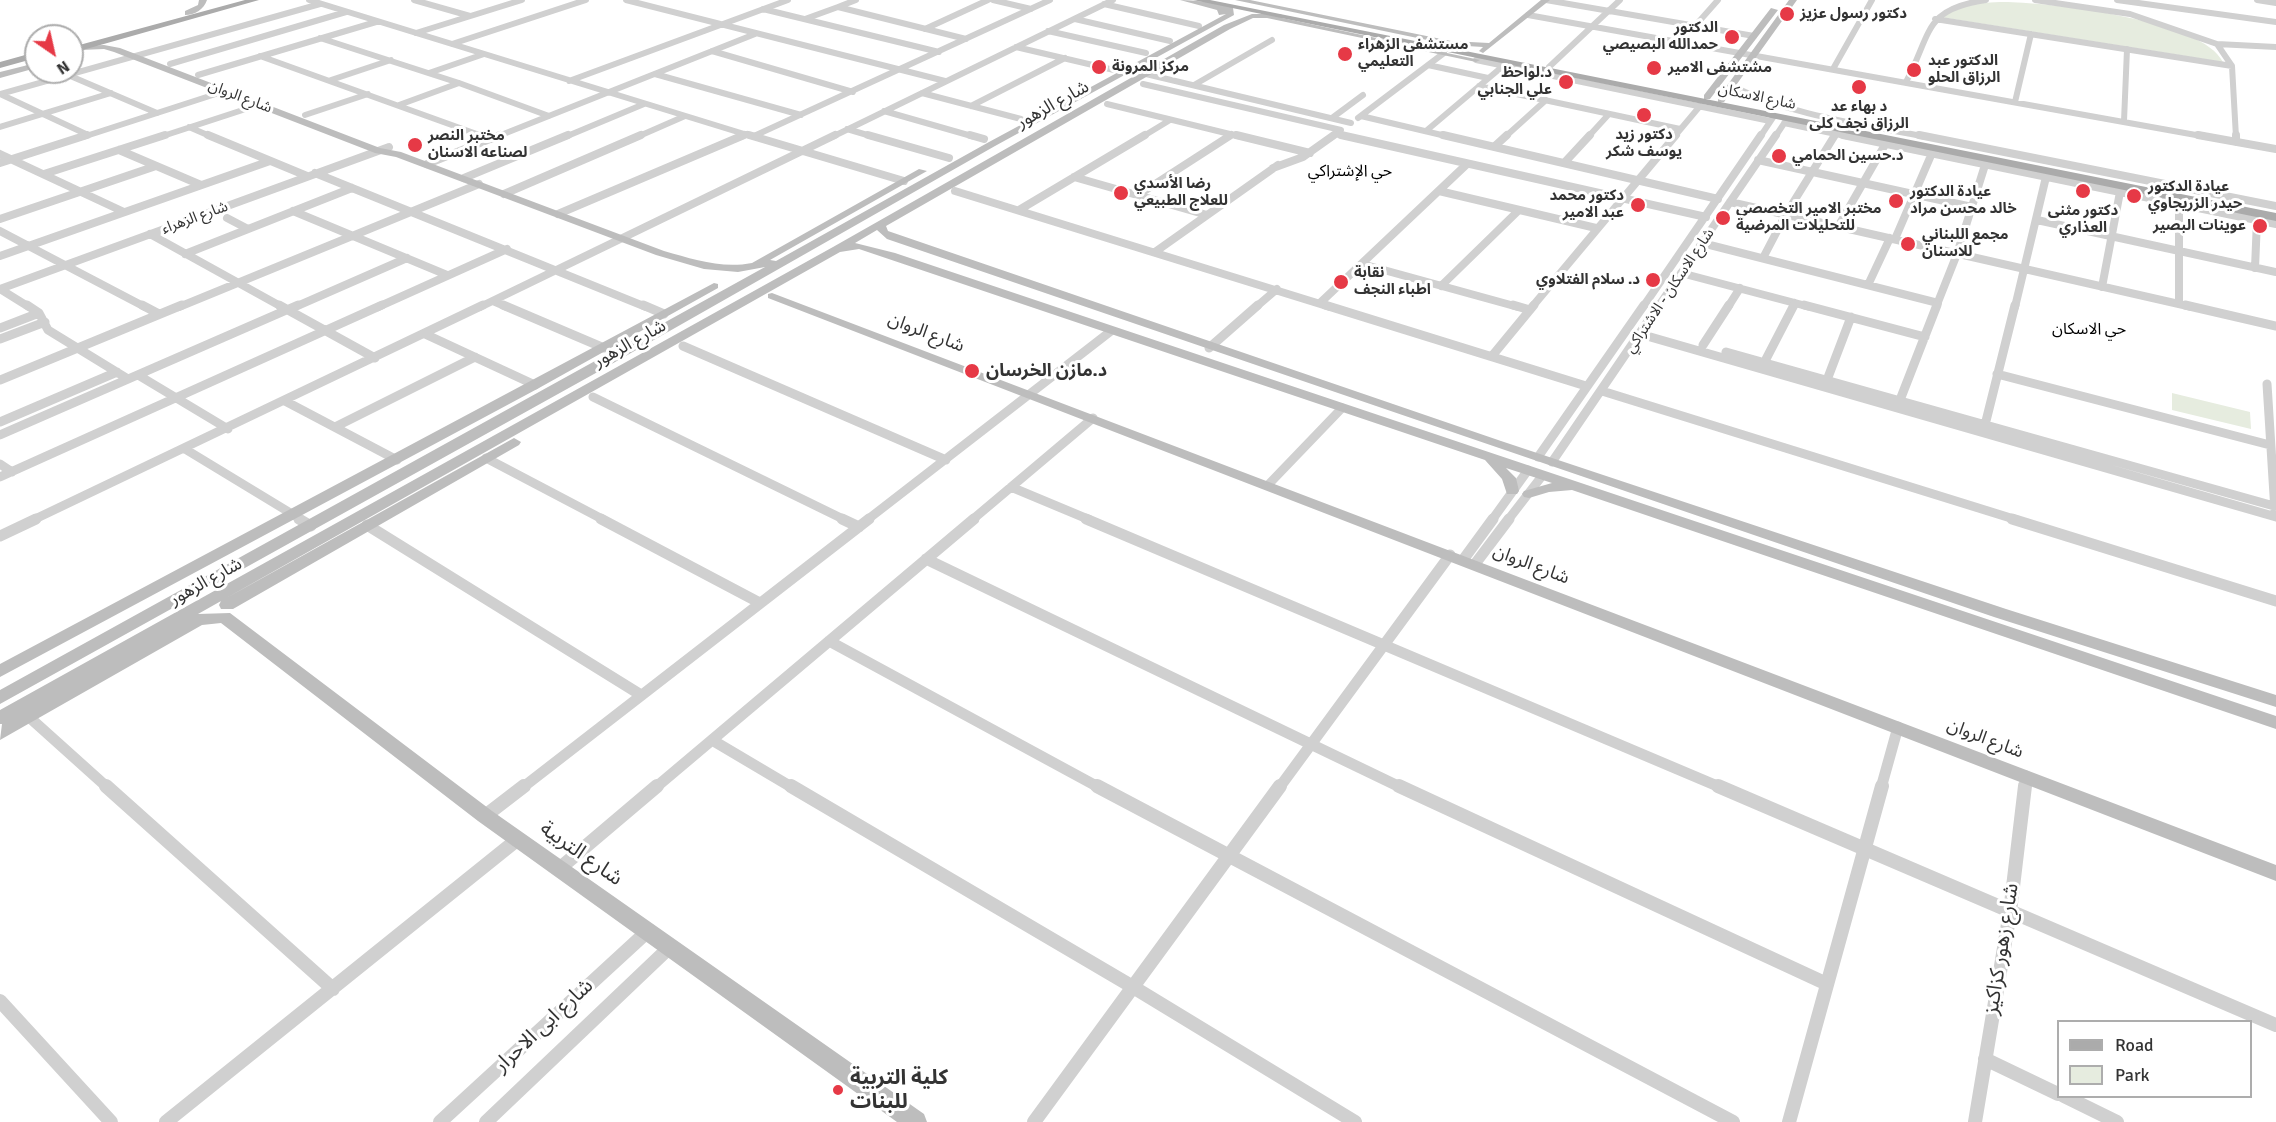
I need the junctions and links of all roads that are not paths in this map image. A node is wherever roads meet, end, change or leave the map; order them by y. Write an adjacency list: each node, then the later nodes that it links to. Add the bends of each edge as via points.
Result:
1 (203, 0): 43 (main road, via 201,6)
2 (237, 0): 43 (main road)
3 (255, 0): 60 (main road)
4 (309, 0): 34 (street)
5 (414, 0): 45 (street)
6 (495, 0): 35 (street)
7 (522, 0): 35 (street)
8 (586, 0): 69 (street)
9 (626, 0): 53 (street)
10 (788, 0): 39 (street)
11 (856, 0): 38 (street)
12 (988, 0): 56 (street)
13 (993, 0): 40 (street)
14 (1050, 0): 40 (street)
15 (1113, 0): 36 (street)
16 (1186, 0): 63 (main road, via 1224,10)
17 (1197, 0): 32 (main road, شارع الاسكان)
18 (1239, 0): 51 (main road)
19 (1531, 0): 83 (main road)
20 (1546, 0): 41 (street); 44 (main road)
21 (1620, 0): 41 (street)
22 (1718, 0): 54 (street)
23 (1781, 0): 64 (main road)
24 (1793, 0): 88 (main road)
25 (1872, 0): 99 (street)
26 (1986, 0): 48 (street, via 1953,3)
27 (2035, 0): 37 (street)
28 (2064, 0): 37 (street)
29 (2112, 0): 37 (street, via 2108,7)
30 (2117, 0): 52 (street)
31 (2257, 0): 33 (street)
32 (1221, 2): 46 (main road, شارع الاسكان); 51 (main road, شارع الاسكان); 63 (main road, شارع الزهور, via 1230,15)
33 (2276, 3)
34 (320, 4): 42 (street); 85 (street)
35 (510, 4): 45 (street)
36 (1104, 4): 47 (street); 63 (street)
37 (2087, 6): 70 (street, via 2149,19)
38 (838, 7): 49 (street); 56 (street)
39 (763, 9): 49 (street); 53 (street)
40 (1031, 9): 66 (street)
41 (1609, 11): 54 (street); 55 (street)
42 (346, 12): 50 (street); 94 (street)
43 (188, 14): 71 (main road)
44 (1528, 15): 55 (street); 83 (main road)
45 (471, 16): 59 (street)
46 (1281, 16): 51 (main road, شارع الاسكان); 63 (main road, شارع الزهور, via 1248,16)
47 (1075, 19): 58 (street); 68 (street)
48 (1935, 19): 62 (street); 115 (street)
49 (805, 20): 80 (street)
50 (377, 21): 59 (street); 65 (street)
51 (1318, 22): 57 (main road, شارع الاسكان); 82 (main road); 83 (main road, شارع الاسكان); 104 (main road, via 1256,20)
52 (2276, 22)
53 (719, 25): 61 (street); 112 (street)
54 (1695, 26): 64 (street)
55 (1592, 27): 86 (street); 105 (street)
56 (925, 29): 66 (street)
57 (1378, 30): 83 (main road, شارع الاسكان); 83 (main road, via 1456,44)
58 (1048, 31): 74 (street); 81 (street)
59 (415, 33): 69 (street)
60 (131, 34): 72 (main road); 85 (main road, via 123,41 124,46)
61 (755, 34): 78 (street); 102 (street)
62 (2031, 34): 77 (street); 134 (street)
63 (1198, 35): 68 (main road); 104 (main road, شارع الزهور)
64 (1754, 36): 86 (main road)
65 (320, 38): 87 (street); 91 (street)
66 (966, 39): 80 (street)
67 (1272, 40): 118 (street)
68 (1170, 41): 81 (main road)
69 (452, 44): 84 (street)
70 (2217, 44): 75 (street); 97 (street)
71 (84, 45)
72 (84, 46)
73 (104, 47): 76 (main road, شارع الروان); 79 (main road); 85 (main road, شارع الروان)
74 (1016, 47): 90 (street); 113 (street)
75 (2276, 47)
76 (84, 48)
77 (2127, 49): 97 (street); 156 (street)
78 (712, 51): 107 (street); 122 (street)
79 (84, 52)
80 (939, 52): 102 (street)
81 (1146, 53): 104 (main road)
82 (1444, 53): 83 (main road); 95 (street)
83 (1479, 53): 96 (street); 105 (main road, شارع الاسكان)
84 (484, 54): 106 (street); 112 (street)
85 (137, 55): 94 (main road, شارع الروان); 101 (street); 121 (main road, شارع الروان)
86 (1740, 55): 88 (street); 133 (main road)
87 (261, 56): 109 (street); 111 (street)
88 (1753, 57): 99 (street); 120 (main road); 162 (street)
89 (24, 58): 93 (main road)
90 (1065, 58): 103 (street); 139 (street)
91 (391, 60): 106 (street); 111 (street)
92 (24, 63): 100 (main road)
93 (0, 64)
94 (170, 64): 109 (main road, شارع الروان)
95 (1428, 65): 110 (street); 149 (street)
96 (1503, 66): 105 (street); 110 (street)
97 (2232, 66): 175 (street)
98 (24, 68): 108 (main road)
99 (1833, 69): 115 (street)
100 (0, 70)
101 (84, 70)
102 (900, 70): 113 (street); 122 (street)
103 (1114, 70): 104 (main road); 129 (main road)
104 (1144, 72): 118 (street); 132 (main road, شارع الزهور); 136 (main road); 164 (street); 174 (main road, شارع الزهور)
105 (1552, 72): 133 (main road, شارع الاسكان); 151 (main road, شارع الاسكان)
106 (429, 73): 116 (street)
107 (655, 74): 124 (street); 145 (street)
108 (0, 75)
109 (198, 75): 146 (main road, شارع الروان)
110 (1488, 78): 119 (street)
111 (331, 80): 127 (street)
112 (569, 81): 124 (street)
113 (945, 81): 125 (street)
114 (84, 82): 123 (street)
115 (1906, 82): 134 (street)
116 (459, 83): 138 (street); 147 (street)
117 (36, 84): 126 (street)
118 (1194, 85): 150 (street)
119 (1479, 86): 130 (street); 163 (street)
120 (1732, 86): 131 (main road); 140 (street)
121 (225, 91): 137 (main road, شارع الروان); 142 (street)
122 (853, 92): 145 (street)
123 (111, 93): 142 (street); 143 (street)
124 (606, 93): 135 (street); 147 (street)
125 (922, 93): 139 (street); 141 (street)
126 (0, 94): 143 (street)
127 (368, 94): 138 (street); 146 (street)
128 (1363, 96): 150 (street)
129 (1060, 99): 132 (main road); 153 (main road)
130 (1546, 100): 144 (street); 176 (street)
131 (1721, 100): 133 (main road, شارع الاسكان); 152 (main road, شارع الاسكان)
132 (1071, 102): 169 (main road, شارع الزهور)
133 (1703, 102): 151 (street); 161 (street)
134 (2015, 102): 156 (street)
135 (644, 104): 148 (street); 209 (street)
136 (1107, 104): 154 (street); 217 (main road)
137 (258, 105): 159 (street); 182 (main road, شارع الروان)
138 (399, 105): 171 (street)
139 (971, 106): 153 (street)
140 (1784, 107): 152 (main road); 166 (street)
141 (884, 111): 160 (street); 172 (street)
142 (157, 113): 167 (street)
143 (41, 114): 158 (street); 167 (street)
144 (1609, 114): 161 (street); 196 (street)
145 (801, 115): 168 (street)
146 (305, 116): 177 (main road, شارع الروان)
147 (549, 116): 171 (street)
148 (685, 116): 168 (street); 222 (street)
149 (1361, 116): 157 (street); 163 (street)
150 (1332, 118): 157 (street)
151 (1772, 118): 155 (main road, شارع الاسكان); 227 (street, شارع الاسكان - الاشتراكي)
152 (1809, 118): 173 (main road, شارع الاسكان)
153 (1021, 119): 172 (main road)
154 (1170, 120): 170 (street); 207 (street)
155 (1785, 121): 165 (street); 192 (street, شارع الاسكان - الاشتراكي); 197 (main road, شارع الاسكان)
156 (2124, 121): 162 (street)
157 (1351, 123): 164 (street)
158 (0, 127)
159 (189, 127): 179 (street); 194 (street)
160 (847, 129): 183 (street); 190 (street)
161 (1680, 129): 210 (street)
162 (2161, 130): 175 (street); 188 (street)
163 (1426, 131): 176 (street)
164 (1338, 132): 185 (street); 199 (street)
165 (1836, 133): 173 (street); 203 (street)
166 (1916, 134): 173 (main road); 215 (street)
167 (88, 135): 191 (street)
168 (750, 135): 183 (street); 239 (street)
169 (1007, 135): 174 (main road, via 1010,141); 180 (main road, شارع الزهور)
170 (1231, 135): 181 (street); 224 (street)
171 (492, 139): 198 (street)
172 (984, 139): 190 (main road)
173 (1888, 139): 186 (street); 212 (street); 215 (main road, شارع الاسكان)
174 (1026, 141): 189 (main road, شارع الزهور)
175 (2236, 142): 178 (street)
176 (1495, 146): 196 (street)
177 (389, 147): 182 (street, شارع الزهراء); 187 (main road, شارع الروان)
178 (2276, 149)
179 (118, 150): 200 (street); 204 (street)
180 (980, 150): 189 (main road, via 997,150); 205 (main road, شارع الزهور)
181 (1297, 150): 185 (street); 201 (street)
182 (378, 151): 187 (main road, شارع الروان); 206 (street, شارع الزهراء)
183 (801, 151): 211 (street); 258 (street)
184 (0, 153): 191 (street)
185 (1310, 153): 201 (street)
186 (1932, 153): 193 (street); 223 (street)
187 (398, 154): 198 (main road, شارع الروان)
188 (2276, 154)
189 (1000, 156): 253 (main road, شارع الزهور)
190 (949, 158): 202 (main road)
191 (11, 159): 195 (street); 204 (street)
192 (1758, 160): 203 (street); 228 (street, شارع الاسكان - الاشتراكي)
193 (1962, 160): 197 (main road)
194 (270, 161): 206 (street); 214 (street)
195 (0, 162)
196 (1565, 162): 210 (street)
197 (1985, 162): 208 (street); 231 (street); 238 (main road, شارع الاسكان)
198 (427, 164): 209 (main road, شارع الروان)
199 (1467, 164): 218 (street); 226 (street)
200 (156, 166): 214 (street); 219 (street)
201 (1273, 168): 241 (street)
202 (925, 170): 205 (main road); 211 (main road)
203 (1812, 171): 212 (street); 240 (street)
204 (44, 174): 219 (street)
205 (939, 174): 225 (main road, شارع الزهور)
206 (311, 175): 216 (street); 255 (street, شارع الزهراء)
207 (1074, 177): 224 (street); 232 (street)
208 (2046, 177): 221 (street); 246 (street)
209 (464, 178): 213 (main road, شارع الروان)
210 (1638, 180): 226 (street); 227 (street)
211 (904, 182): 220 (main road)
212 (1864, 183): 223 (street); 249 (street)
213 (479, 184): 222 (main road, شارع الروان); 234 (street)
214 (201, 185): 236 (street)
215 (2152, 185): 230 (street); 238 (main road, شارع الاسكان)
216 (352, 188): 233 (street); 234 (street)
217 (955, 191): 232 (street); 253 (main road)
218 (1439, 191): 235 (street); 275 (street)
219 (81, 192): 236 (street); 245 (street)
220 (885, 192): 225 (main road); 278 (main road)
221 (2120, 192): 229 (street); 257 (street)
222 (504, 194): 239 (main road, شارع الروان)
223 (1914, 194): 231 (street); 259 (street)
224 (1138, 195): 241 (street)
225 (899, 196): 270 (main road, شارع الزهور)
226 (1625, 199): 242 (street); 250 (street)
227 (1718, 199): 242 (street, شارع الاسكان - الاشتراكي)
228 (1730, 202): 240 (street); 251 (street, شارع الاسكان - الاشتراكي)
229 (2179, 204): 238 (street); 265 (street)
230 (2276, 206)
231 (1972, 207): 269 (street)
232 (1019, 210): 266 (street)
233 (294, 211): 252 (street); 256 (street)
234 (411, 211): 256 (street); 263 (street)
235 (1518, 211): 250 (street); 288 (street)
236 (124, 212): 261 (street)
237 (2276, 212): 238 (main road, شارع الاسكان)
238 (2251, 213): 243 (main road, شارع الاسكان); 247 (street); 279 (street)
239 (558, 214): 258 (main road, شارع الروان)
240 (1786, 214): 249 (street); 274 (street)
241 (1207, 215): 266 (street)
242 (1706, 217): 248 (street, شارع الاسكان - الاشتراكي)
243 (2276, 217)
244 (227, 218): 252 (street)
245 (0, 219)
246 (2037, 220): 257 (street); 281 (street)
247 (2276, 224)
248 (1700, 225): 251 (street); 320 (street, شارع الاسكان - الاشتراكي)
249 (1839, 225): 259 (street)
250 (1596, 228): 300 (street)
251 (1712, 228): 260 (street, شارع الاسكان - الاشتراكي)
252 (248, 229): 268 (street)
253 (882, 229): 264 (main road, شارع الزهور); 271 (main road, via 891,237)
254 (0, 231): 261 (street)
255 (150, 234): 268 (street); 276 (street, شارع الزهراء)
256 (352, 235): 273 (street); 285 (street)
257 (2111, 236): 265 (street); 289 (street)
258 (622, 238): 267 (main road, شارع الروان); 280 (street)
259 (1893, 238): 269 (street); 286 (street)
260 (1702, 243): 274 (street); 283 (street, شارع الاسكان - الاشتراكي)
261 (29, 246): 272 (street); 276 (street)
262 (859, 246): 264 (main road); 277 (main road); 293 (main road)
263 (507, 249): 280 (street); 284 (street)
264 (837, 249): 305 (main road, شارع الزهور)
265 (2178, 251): 279 (street); 298 (street)
266 (1155, 252): 292 (street)
267 (660, 253): 278 (main road, شارع الروان, via 711,268); 287 (main road, شارع الروان, via 706,274)
268 (185, 254): 285 (street)
269 (1957, 254): 281 (street); 297 (street)
270 (795, 255): 278 (main road, شارع الروان); 305 (main road, شارع الزهور)
271 (940, 255): 277 (main road); 319 (main road)
272 (0, 256)
273 (403, 256): 284 (street); 299 (street)
274 (1763, 258): 286 (street)
275 (1362, 264): 288 (street); 295 (street)
276 (66, 265): 291 (street, شارع الزهراء); 302 (street)
277 (923, 266): 310 (main road)
278 (748, 268)
279 (2254, 268): 282 (street)
280 (557, 270): 294 (street); 303 (street)
281 (2025, 270): 289 (street); 329 (street)
282 (2276, 272)
283 (1682, 273): 290 (street); 311 (street, شارع الاسكان - الاشتراكي)
284 (447, 275): 309 (street)
285 (235, 282): 299 (street); 302 (street)
286 (1868, 285): 297 (street)
287 (714, 286): 303 (main road); 305 (main road)
288 (1441, 286): 300 (street)
289 (2102, 287): 298 (street)
290 (1740, 288): 296 (street); 315 (street)
291 (0, 289): 301 (street)
292 (1276, 290): 295 (street); 319 (street)
293 (772, 296): 305 (main road); 337 (main road, شارع الروان)
294 (492, 301): 312 (street); 318 (street)
295 (1320, 303): 321 (street)
296 (1795, 303): 304 (street); 325 (street)
297 (1938, 303): 313 (street)
298 (2180, 304): 307 (street)
299 (282, 308): 309 (street); 330 (street)
300 (1530, 310): 321 (street)
301 (39, 313): 306 (street); 308 (street)
302 (159, 314): 317 (street)
303 (664, 314): 318 (main road)
304 (1851, 317): 313 (street); 332 (street)
305 (708, 319): 316 (main road); 327 (main road, شارع الزهور); 356 (main road, شارع الزهور)
306 (45, 322): 314 (street); 317 (street, via 48,330)
307 (2276, 326)
308 (0, 328)
309 (325, 331): 323 (street); 339 (street)
310 (1110, 331): 337 (street); 342 (main road)
311 (1642, 331): 315 (street); 324 (street, شارع الاسكان - الاشتراكي); 373 (street)
312 (425, 334): 322 (street); 323 (street)
313 (1925, 337): 340 (street)
314 (0, 339)
315 (1703, 345): 325 (street)
316 (683, 346): 338 (main road); 358 (street)
317 (77, 348): 328 (street); 331 (street)
318 (604, 348): 326 (main road)
319 (1209, 348): 345 (main road)
320 (1609, 353): 324 (street); 335 (street, شارع الاسكان - الاشتراكي)
321 (1492, 356): 335 (street)
322 (475, 357): 334 (street); 347 (street)
323 (375, 358): 341 (street)
324 (1625, 358): 336 (street, شارع الاسكان - الاشتراكي)
325 (1764, 363): 332 (street)
326 (573, 365): 327 (main road); 334 (main road)
327 (590, 371): 353 (main road, شارع الزهور)
328 (117, 372): 330 (street); 344 (street)
329 (1997, 374): 346 (street); 351 (street)
330 (133, 377): 339 (street); 349 (street)
331 (0, 380)
332 (1827, 380): 340 (street)
333 (2267, 384): 351 (street)
334 (535, 386): 357 (main road)
335 (1587, 386): 359 (street, شارع الاسكان - الاشتراكي)
336 (1602, 391): 359 (street, شارع الاسكان - الاشتراكي); 382 (street)
337 (1031, 394): 343 (main road, شارع الروان); 358 (street)
338 (593, 397): 355 (main road); 377 (street)
339 (177, 398): 348 (street); 363 (street)
340 (1900, 400): 346 (street)
341 (285, 401): 347 (street); 348 (street)
342 (1342, 408): 350 (main road); 368 (street)
343 (1093, 418): 368 (main road, شارع الروان); 369 (street)
344 (0, 422)
345 (1430, 422): 350 (main road); 359 (main road)
346 (1985, 425): 373 (street)
347 (335, 428): 357 (street)
348 (228, 429): 352 (street)
349 (0, 435)
350 (1420, 435): 354 (main road)
351 (2270, 445): 362 (street)
352 (185, 449): 374 (street); 378 (street)
353 (444, 453): 356 (main road, via 448,459); 364 (main road, شارع الزهور)
354 (1481, 455): 361 (main road); 371 (main road, via 1504,471)
355 (486, 458): 375 (main road); 383 (street)
356 (461, 459): 367 (main road, شارع الزهور)
357 (397, 460): 374 (main road)
358 (946, 460): 377 (street)
359 (1545, 460): 386 (main road)
360 (0, 464): 363 (street)
361 (1528, 470): 365 (main road); 371 (street)
362 (2274, 471): 373 (street)
363 (12, 472): 366 (street)
364 (408, 473): 367 (main road, via 421,473); 376 (main road, شارع الزهور)
365 (1542, 476): 370 (main road); 372 (street)
366 (0, 477)
367 (426, 479): 381 (main road, شارع الزهور)
368 (1268, 485): 380 (main road, شارع الروان)
369 (1011, 487): 379 (street); 389 (street)
370 (1583, 489): 372 (main road, via 1548,488); 386 (main road)
371 (1512, 491): 380 (street)
372 (1529, 494): 380 (street)
373 (2275, 512)
374 (293, 516): 376 (street); 390 (main road)
375 (367, 525): 384 (main road); 391 (street)
376 (312, 526): 392 (main road, شارع الزهور)
377 (859, 527): 383 (street)
378 (0, 536)
379 (926, 559): 388 (street); 400 (street)
380 (1463, 560): 389 (street); 397 (main road, شارع الروان)
381 (235, 586): 384 (main road); 387 (main road, شارع الزهور)
382 (2276, 601)
383 (760, 603): 391 (street)
384 (225, 611): 385 (main road); 402 (main road, شارع التربية)
385 (204, 618): 387 (main road); 394 (main road)
386 (1999, 620): 393 (main road); 396 (main road)
387 (162, 628): 395 (main road, شارع الزهور)
388 (829, 641): 399 (street); 405 (street)
389 (1384, 645): 400 (street); 404 (street)
390 (0, 671)
391 (641, 695): 402 (street)
392 (0, 698)
393 (2276, 701)
394 (29, 717): 398 (main road); 413 (street)
395 (0, 718)
396 (2276, 723)
397 (1898, 727): 401 (main road, شارع الروان); 404 (street)
398 (0, 733)
399 (712, 740): 406 (street); 412 (street)
400 (1310, 745): 405 (street); 411 (street)
401 (2026, 776): 407 (main road, شارع الروان); 408 (street, شارع زهور كزاكيز)
402 (485, 816): 403 (main road, شارع التربية)
403 (518, 839): 406 (main road, شارع التربية); 413 (street)
404 (1864, 848): 408 (street); 411 (street)
405 (1228, 857): 412 (street); 426 (street)
406 (560, 869): 409 (main road, شارع التربية)
407 (2276, 873)
408 (2010, 912): 415 (street); 416 (street, شارع زهور كزاكيز)
409 (649, 930): 410 (main road, شارع التربية); 421 (street, شارع ابی الاحرار)
410 (671, 946): 422 (street, شارع ابی الاحرار); 423 (main road, شارع التربية)
411 (1827, 984): 427 (street)
412 (1133, 987): 424 (street); 425 (street)
413 (333, 989): 420 (street)
414 (0, 1001): 419 (street)
415 (2276, 1025)
416 (1985, 1059): 417 (street); 428 (street, شارع زهور كزاكيز)
417 (2057, 1094)
418 (2068, 1098): 429 (street)
419 (111, 1122)
420 (166, 1122)
421 (440, 1122)
422 (486, 1122)
423 (916, 1122)
424 (1034, 1122)
425 (1355, 1122)
426 (1733, 1122)
427 (1789, 1122)
428 (1975, 1122)
429 (2117, 1122)

